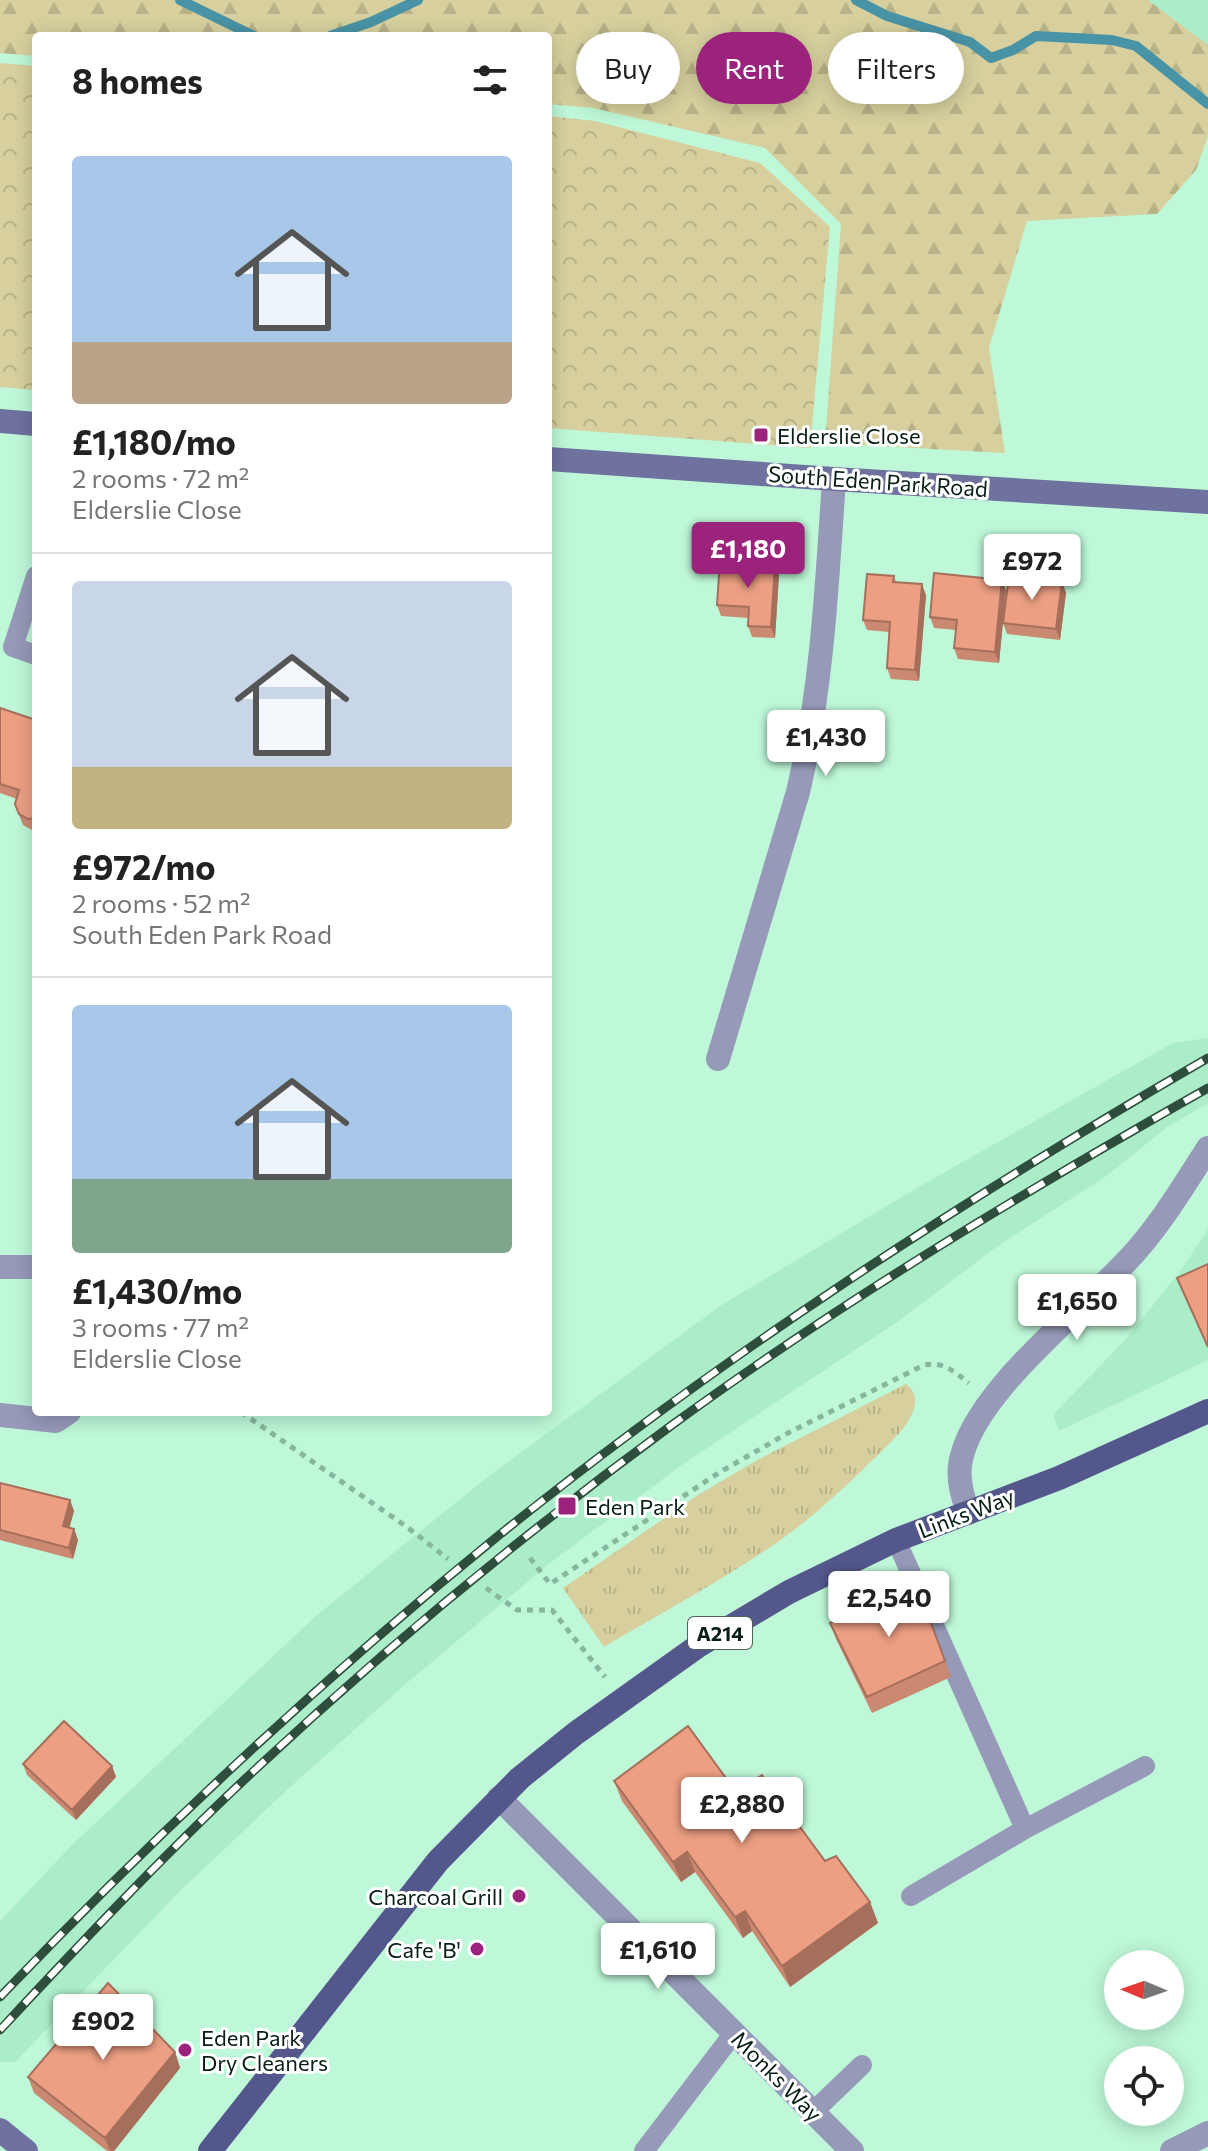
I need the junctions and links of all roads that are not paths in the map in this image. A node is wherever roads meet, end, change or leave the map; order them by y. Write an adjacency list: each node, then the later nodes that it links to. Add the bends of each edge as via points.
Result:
1 (0, 421): 2 (main road)
2 (32, 424)
3 (552, 459): 4 (main road, South Eden Park Road)
4 (834, 479): 5 (main road, South Eden Park Road); 8 (street, via 808,748)
5 (1208, 502)
6 (32, 588): 7 (lane, via 13,647)
7 (32, 654)
8 (718, 1059)
9 (1208, 1148): 15 (street, via 1124,1264 991,1401 960,1462 960,1490)
10 (0, 1267): 11 (street)
11 (32, 1267)
12 (1208, 1411): 15 (main road, Links Way / A214)
13 (0, 1415): 14 (street, via 56,1421)
14 (63, 1416)
15 (968, 1513): 16 (main road, Links Way / A214)
16 (896, 1540): 18 (main road, Links Way / A214, via 749,1614 621,1701); 19 (lane)
17 (1145, 1766): 19 (lane)
18 (499, 1798): 21 (street, Monks Way); 27 (main road, A214, via 410,1894)
19 (1025, 1829): 20 (lane)
20 (911, 1896)
21 (734, 2033): 23 (street, Monks Way); 28 (lane)
22 (862, 2065): 23 (lane)
23 (813, 2112): 29 (street, Monks Way)
24 (0, 2130): 26 (main road)
25 (1208, 2133): 30 (street)
26 (26, 2151)
27 (210, 2151)
28 (644, 2151)
29 (852, 2151)
30 (1172, 2151)

